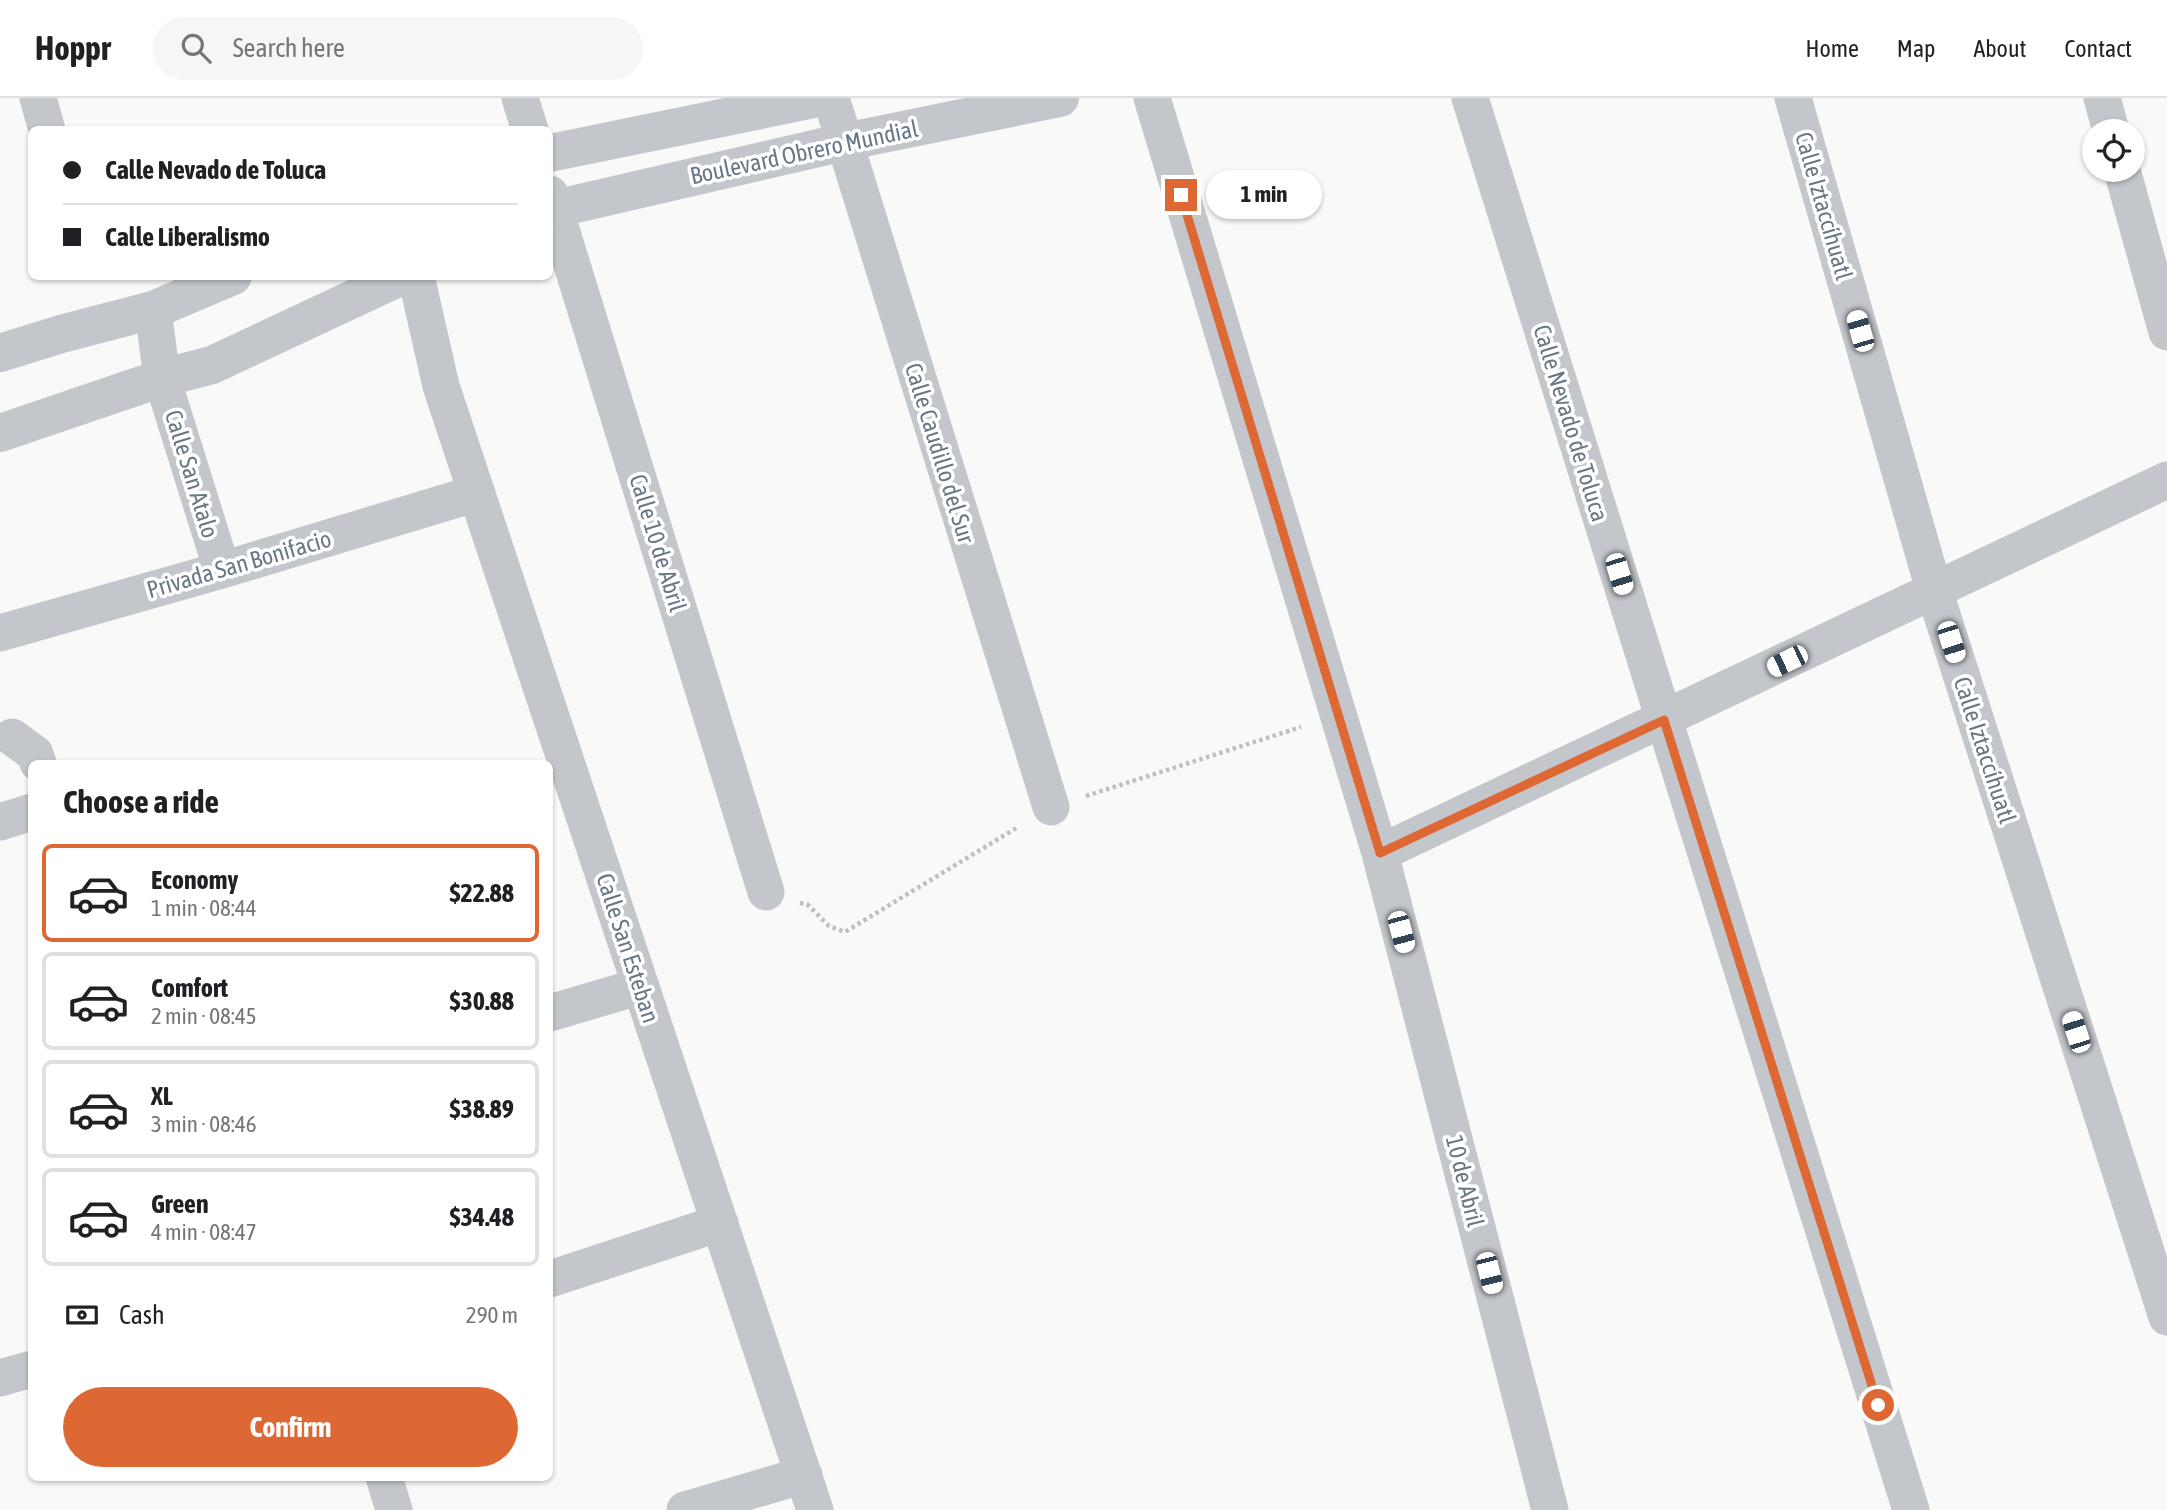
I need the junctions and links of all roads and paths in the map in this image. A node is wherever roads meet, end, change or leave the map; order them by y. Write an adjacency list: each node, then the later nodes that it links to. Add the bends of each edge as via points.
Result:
1 (38, 98): 11 (street)
2 (520, 98): 12 (street)
3 (819, 98): 14 (street, Boulevard Obrero Mundial)
4 (831, 98): 13 (street, Calle Caudillo del Sur)
5 (1060, 98): 13 (street, Boulevard Obrero Mundial)
6 (1152, 98): 37 (street, 10 de Abril)
7 (1470, 98): 31 (street, Calle Nevado de Toluca)
8 (1793, 98): 29 (street, Calle Iztaccíhuatl)
9 (2102, 98): 10 (street)
10 (2108, 119)
11 (46, 126)
12 (529, 126)
13 (844, 142): 16 (street, Boulevard Obrero Mundial); 34 (street, Calle Caudillo del Sur)
14 (553, 152)
15 (2125, 182): 22 (street)
16 (553, 205)
17 (553, 211): 38 (street, Calle 10 de Abril)
18 (224, 280): 21 (street)
19 (393, 280): 24 (street, via 212,365)
20 (417, 280): 27 (street, Calle San Esteban, via 441,386)
21 (153, 310): 23 (street); 24 (street, Calle San Atalo)
22 (2167, 332)
23 (0, 354)
24 (162, 378): 25 (street); 28 (street, Calle San Atalo)
25 (0, 433)
26 (2167, 480): 29 (street)
27 (477, 493): 28 (street, Privada San Bonifacio); 39 (street, Calle San Esteban)
28 (222, 570): 30 (street, Privada San Bonifacio)
29 (1934, 590): 31 (street); 43 (street, Calle Iztaccíhuatl)
30 (0, 633)
31 (1664, 720): 37 (street); 52 (street, Calle Nevado de Toluca)
32 (12, 737): 33 (street)
33 (37, 760)
34 (1051, 807)
35 (28, 814): 36 (street)
36 (0, 822)
37 (1380, 853): 51 (street, 10 de Abril)
38 (766, 892)
39 (641, 986): 40 (street); 41 (street, Calle San Esteban)
40 (553, 1012)
41 (720, 1223): 42 (street); 46 (street, Calle San Esteban)
42 (553, 1278)
43 (2167, 1317)
44 (28, 1370): 45 (street)
45 (0, 1378)
46 (804, 1475): 49 (street); 50 (street, Calle San Esteban)
47 (385, 1481): 48 (street)
48 (394, 1510)
49 (685, 1510)
50 (815, 1510)
51 (1550, 1510)
52 (1911, 1510)

